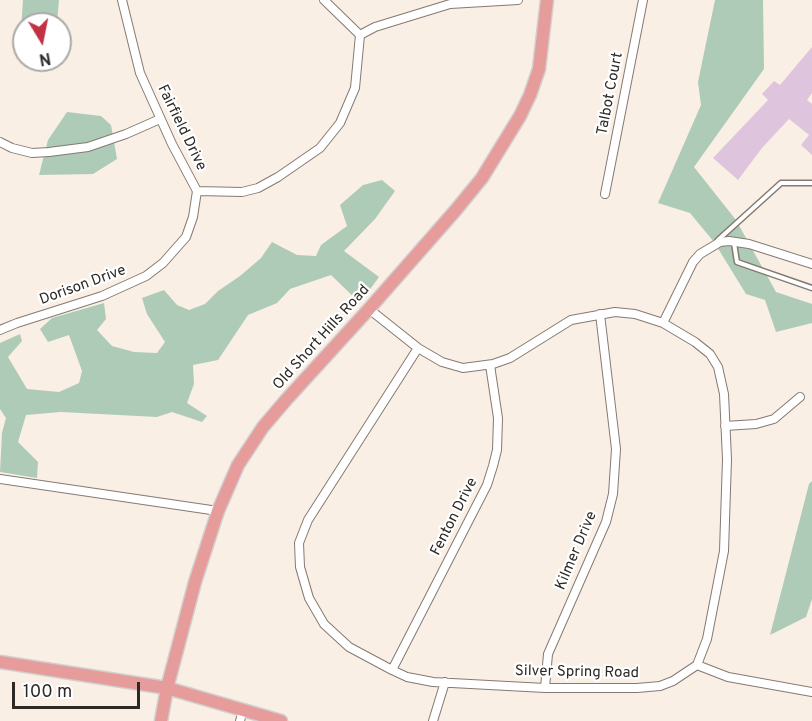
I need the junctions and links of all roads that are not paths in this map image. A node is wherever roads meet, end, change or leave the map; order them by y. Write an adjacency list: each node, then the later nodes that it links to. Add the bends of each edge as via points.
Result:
1 (122, 0): 8 (street, Fairfield Drive, via 140,72)
2 (324, 0): 7 (street)
3 (518, 0): 6 (street)
4 (547, 0): 17 (main road, Old Short Hills Road, via 539,69 520,116 482,178)
5 (643, 0): 12 (street, Talbot Court)
6 (449, 2): 7 (street)
7 (360, 35): 11 (street, Fairfield Drive, via 355,88 340,123 320,148 258,188 242,192)
8 (160, 119): 9 (street, via 88,147 69,150 32,153); 11 (street, Fairfield Drive)
9 (0, 142)
10 (812, 183): 14 (lane, via 781,183)
11 (197, 191): 20 (street, Dorison Drive, via 194,217 186,237 146,276 102,296)
12 (605, 194)
13 (734, 242): 14 (street); 15 (street); 16 (lane, via 737,262)
14 (714, 244): 19 (street, via 693,262)
15 (812, 264)
16 (812, 288)
17 (369, 309): 21 (street); 26 (main road, Old Short Hills Road, via 263,426 238,465)
18 (600, 314): 19 (street, via 635,314); 22 (street, via 571,320 510,358); 32 (street, Kilmer Drive, via 616,449 613,494 606,522 548,654)
19 (663, 323): 24 (street, via 695,342 714,360 724,394)
20 (0, 330)
21 (418, 348): 22 (street, via 442,362 463,368); 29 (street, Silver Spring Road, via 308,520 299,543 300,567 309,598 324,624 349,647)
22 (490, 364): 29 (street, Fenton Drive, via 498,418 497,450 487,485)
23 (800, 397): 24 (street, via 774,419)
24 (725, 426): 28 (street, via 724,551 707,639)
25 (0, 479): 26 (street)
26 (218, 511): 31 (main road, Old Short Hills Road)
27 (0, 662): 31 (main road)
28 (697, 665): 32 (street, Silver Spring Road, via 660,686); 33 (street, via 728,676)
29 (392, 670): 30 (street, Silver Spring Road, via 407,677)
30 (445, 682): 32 (street, Silver Spring Road); 37 (street)
31 (166, 688): 34 (main road); 35 (main road, Old Short Hills Road)
32 (545, 688)
33 (812, 692)
34 (241, 716): 36 (main road)
35 (160, 721)
36 (281, 721)
37 (433, 721)

